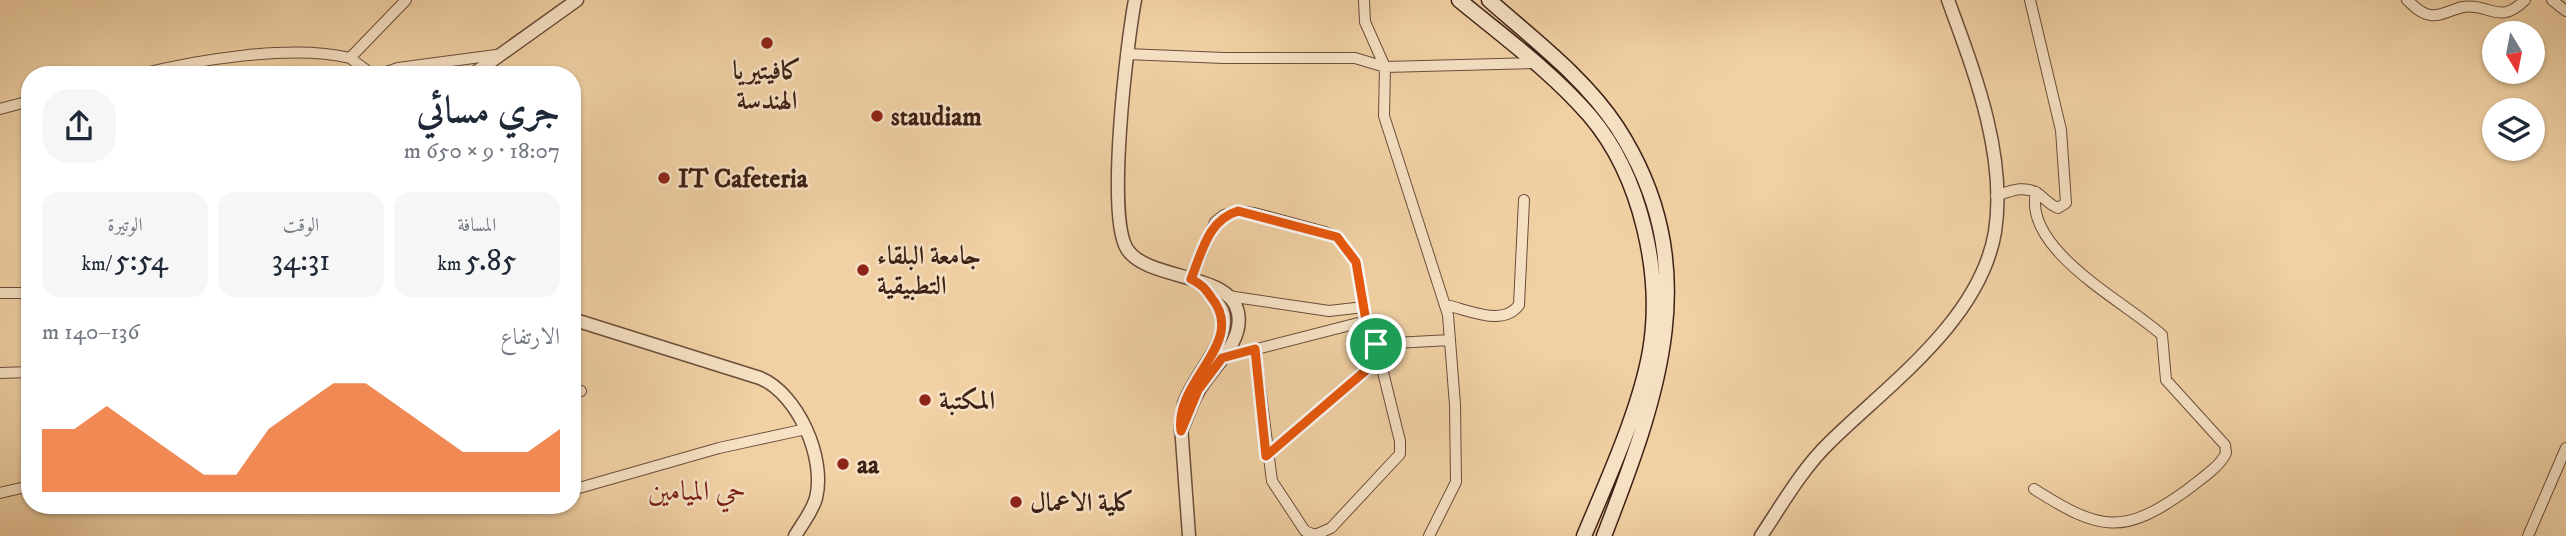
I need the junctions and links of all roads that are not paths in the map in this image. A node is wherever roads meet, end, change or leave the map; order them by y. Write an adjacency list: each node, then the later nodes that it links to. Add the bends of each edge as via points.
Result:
1 (406, 0): 15 (street)
2 (577, 0): 14 (street, via 528,38)
3 (1135, 0): 13 (street)
4 (1364, 0): 21 (street, via 1364,22)
5 (1459, 0): 16 (main road)
6 (1489, 0): 54 (main road, via 1569,71 1616,125 1648,191 1663,245 1668,317 1659,378)
7 (1948, 0): 25 (street, via 1982,102)
8 (2030, 0): 24 (street, via 2059,120 2066,203 2058,208)
9 (2407, 0): 10 (street, via 2425,14 2437,16 2470,7 2508,13)
10 (2525, 0)
11 (2552, 0): 12 (street)
12 (2566, 11)
13 (1126, 54): 21 (street, via 1355,58); 27 (street, via 1118,187 1124,244 1136,258)
14 (496, 55): 19 (street); 20 (street)
15 (350, 58): 17 (street, via 273,54); 18 (street)
16 (1536, 63): 21 (street); 53 (main road, via 1592,118 1625,171 1650,262 1650,351 1615,461)
17 (183, 66)
18 (361, 66)
19 (413, 66)
20 (483, 66)
21 (1385, 67): 31 (street, via 1384,116)
22 (21, 103): 23 (street)
23 (0, 108)
24 (2036, 192): 25 (street, via 2015,190); 48 (street, via 2040,229 2061,254 2162,335 2166,380 2225,445 2227,453 2161,508 2130,522 2110,523 2064,508)
25 (1996, 197): 55 (street, via 1995,232 1972,291 1940,335 1897,381 1830,442 1791,488)
26 (1524, 200): 31 (street, via 1519,305 1505,317)
27 (1196, 282): 30 (street); 32 (street, via 1215,222 1238,211 1254,213 1337,237 1356,262); 43 (street, via 1222,311 1224,326 1184,401)
28 (0, 293): 29 (street)
29 (21, 293)
30 (1228, 296): 32 (street, via 1329,311); 38 (street, via 1235,304 1239,325)
31 (1446, 305): 35 (street)
32 (1364, 307): 33 (street)
33 (1366, 321): 36 (street); 37 (street)
34 (581, 322): 42 (street, via 770,382 789,399)
35 (1450, 340): 36 (street); 52 (street, via 1456,482)
36 (1376, 344): 39 (street)
37 (1255, 349): 38 (street); 45 (street)
38 (1222, 358): 43 (street, via 1198,390)
39 (1378, 360): 45 (street); 45 (street, via 1400,454 1331,528 1315,535 1305,531 1272,481)
40 (21, 372): 41 (street)
41 (0, 373)
42 (806, 429): 46 (street); 50 (street, via 817,494)
43 (1181, 431): 51 (street)
44 (2566, 448): 56 (street)
45 (1266, 456)
46 (581, 487)
47 (21, 488): 49 (street)
48 (2034, 489)
49 (0, 494)
50 (795, 536)
51 (1189, 536)
52 (1429, 536)
53 (1584, 536)
54 (1604, 536)
55 (1761, 536)
56 (2528, 536)

